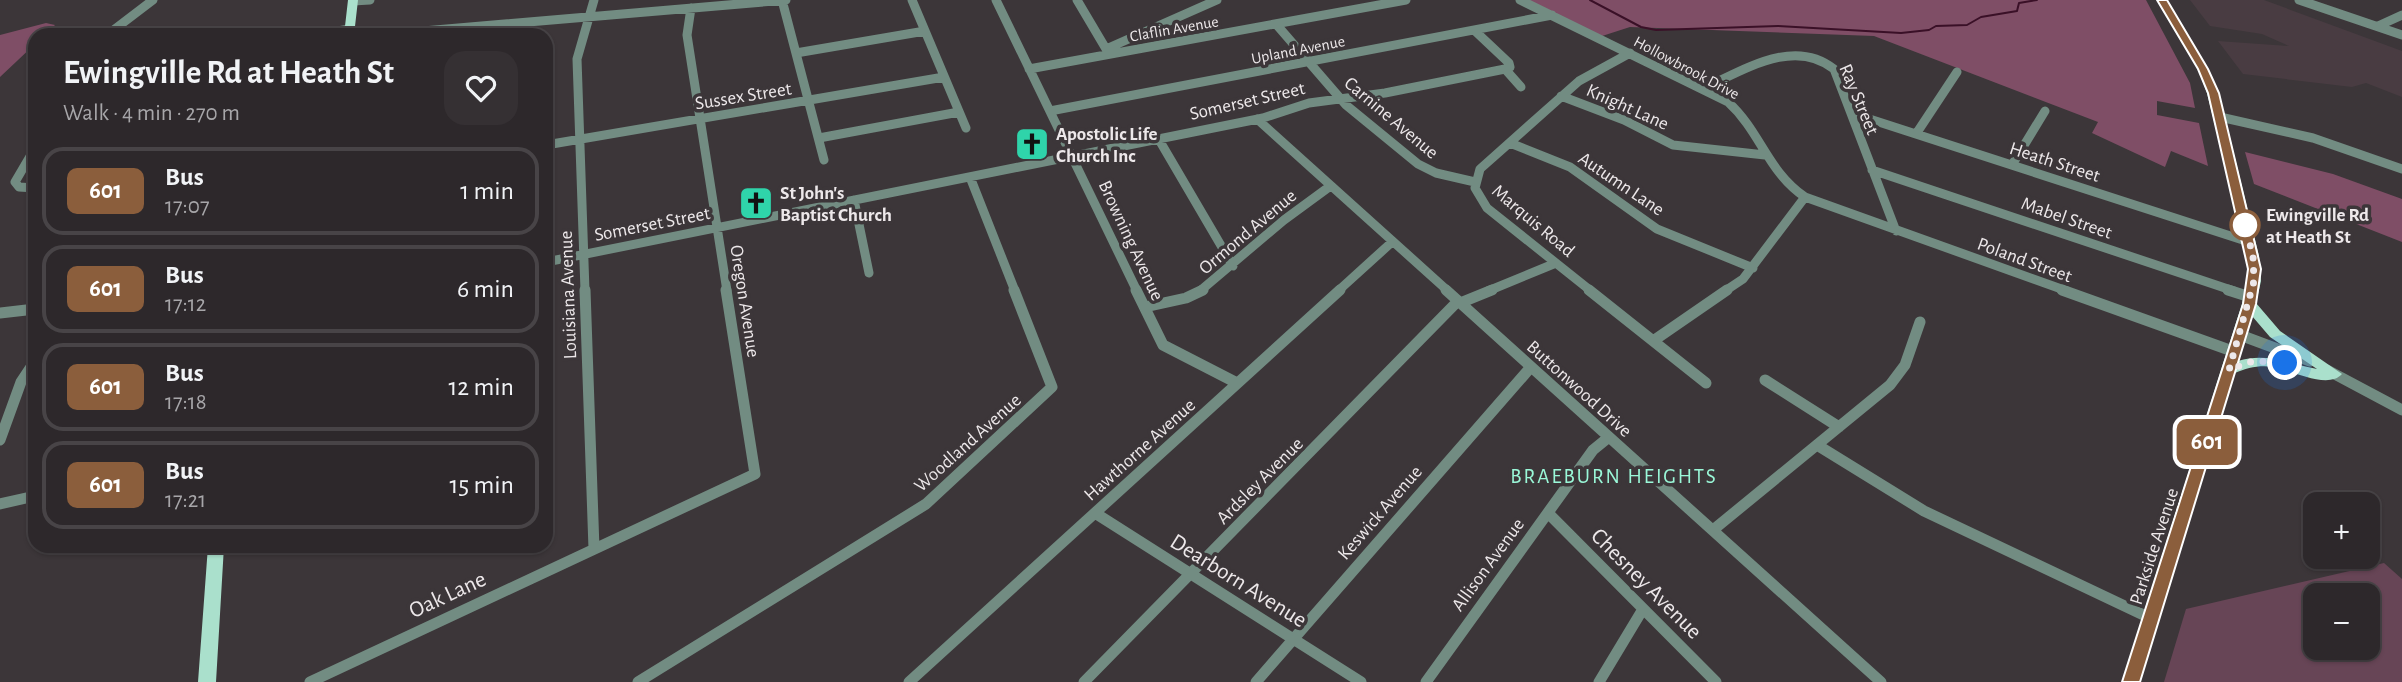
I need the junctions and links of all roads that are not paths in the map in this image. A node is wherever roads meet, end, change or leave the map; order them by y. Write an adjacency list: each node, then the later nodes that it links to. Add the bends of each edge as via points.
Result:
1 (153, 0): 21 (street)
2 (370, 0): 13 (street)
3 (594, 0): 17 (street, Louisiana Avenue)
4 (784, 0): 14 (street); 29 (street)
5 (912, 0): 25 (street)
6 (996, 0): 31 (street, Browning Avenue)
7 (1077, 0): 27 (street)
8 (1217, 0): 27 (street)
9 (1406, 0): 18 (street, Claflin Avenue)
10 (1520, 0): 15 (street, Hollowbrook Drive)
11 (2162, 0): 45 (main road, Parkside Avenue, via 2203,69)
12 (2299, 0): 20 (street)
13 (353, 1): 22 (main road)
14 (691, 8): 17 (street); 44 (street, Oregon Avenue, via 687,35)
15 (1552, 15): 24 (street, Upland Avenue); 28 (street, Hollowbrook Drive)
16 (2402, 15): 20 (street)
17 (589, 17): 19 (street); 51 (street, Louisiana Avenue, via 577,59)
18 (1276, 24): 27 (street, Claflin Avenue); 30 (street, Carnine Avenue)
19 (483, 26): 23 (street)
20 (2378, 26): 26 (street)
21 (116, 28)
22 (350, 28)
23 (459, 28)
24 (1474, 30): 30 (street, Upland Avenue); 32 (street, via 1510,65)
25 (925, 32): 29 (street); 34 (street)
26 (2402, 35)
27 (1107, 52): 31 (street, Claflin Avenue)
28 (1630, 52): 36 (street, Hollowbrook Drive); 37 (street, Marquis Road)
29 (796, 53): 39 (street)
30 (1307, 62): 38 (street, Carnine Avenue); 40 (street, Upland Avenue)
31 (1029, 69): 40 (street, Browning Avenue)
32 (1505, 69): 35 (street); 38 (street, Somerset Street)
33 (1957, 72): 48 (street)
34 (944, 76): 39 (street, Sussex Street); 42 (street)
35 (1521, 87)
36 (1704, 88): 43 (street, Ray Street, via 1785,55 1806,54 1834,69); 55 (street, Hollowbrook Drive, via 1746,117)
37 (1562, 96): 52 (street, Marquis Road); 55 (street, Knight Lane, via 1673,145)
38 (1341, 98): 46 (street, Somerset Street); 62 (street, Carnine Avenue, via 1418,164)
39 (809, 100): 44 (street, Sussex Street); 49 (street)
40 (1050, 111): 54 (street, Browning Avenue)
41 (2045, 111): 58 (street)
42 (959, 112): 47 (street); 49 (street)
43 (1851, 113): 48 (street, Heath Street); 60 (street, Ray Street)
44 (700, 117): 51 (street, Sussex Street); 67 (street, Oregon Avenue)
45 (2220, 117): 59 (street, via 2313,138); 70 (main road, Parkside Avenue)
46 (1257, 119): 50 (street, Somerset Street); 63 (street, Buttonwood Drive)
47 (966, 128)
48 (1916, 134): 58 (street, Heath Street)
49 (819, 138): 56 (street)
50 (1158, 138): 54 (street, Somerset Street); 74 (street)
51 (580, 139): 53 (street, Sussex Street); 71 (street, Louisiana Avenue)
52 (1510, 143): 62 (street, Marquis Road, via 1480,169); 75 (street, Autumn Lane, via 1570,167 1657,229)
53 (553, 144)
54 (1073, 155): 61 (street, Somerset Street); 79 (street, Browning Avenue)
55 (1765, 155): 65 (street, Hollowbrook Drive, via 1780,179)
56 (824, 160)
57 (28, 161): 64 (street, via 16,182)
58 (2012, 165): 70 (street, Heath Street)
59 (2402, 169)
60 (1872, 170): 68 (street, Ray Street); 77 (street, Mabel Street)
61 (970, 177): 66 (street, Somerset Street); 112 (street, Woodland Avenue, via 1052,387 926,504)
62 (1475, 181): 73 (street, Marquis Road, via 1477,195 1488,208)
63 (1329, 187): 69 (street, Buttonwood Drive); 74 (street, Ormond Avenue)
64 (28, 188)
65 (1805, 197): 68 (street, Poland Street); 75 (street)
66 (854, 200): 67 (street, Somerset Street); 76 (street)
67 (717, 228): 71 (street, Somerset Street); 98 (street, Oregon Avenue)
68 (1896, 231): 85 (street, Poland Street)
69 (1392, 242): 78 (street, Buttonwood Drive); 91 (street, Hawthorne Avenue)
70 (2249, 242): 77 (main road, Parkside Avenue, via 2254,281)
71 (584, 254): 72 (street, Somerset Street); 104 (street, Louisiana Avenue)
72 (553, 261)
73 (1556, 263): 78 (street); 84 (street, Marquis Road)
74 (1233, 266): 79 (street, Ormond Avenue, via 1195,294)
75 (1753, 268): 84 (street, via 1732,289)
76 (869, 273)
77 (2250, 301): 83 (main road, Parkside Avenue); 89 (main road, via 2275,334)
78 (1459, 302): 86 (street, Buttonwood Drive); 106 (street, Ardsley Avenue)
79 (1145, 307): 91 (street, Browning Avenue, via 1163,345)
80 (28, 310): 81 (street)
81 (0, 313)
82 (1920, 322): 94 (street, via 1899,376)
83 (2239, 335): 85 (main road, Parkside Avenue); 89 (street)
84 (1653, 341): 92 (street, Marquis Road)
85 (2235, 352): 87 (main road, Parkside Avenue)
86 (1531, 367): 95 (street, Buttonwood Drive); 109 (street, Keswick Avenue)
87 (2229, 370): 89 (main road, via 2268,361); 108 (main road, Parkside Avenue)
88 (28, 372): 96 (street)
89 (2335, 374): 93 (street)
90 (1765, 380): 94 (street)
91 (1237, 383): 101 (street, Hawthorne Avenue)
92 (1706, 383)
93 (2402, 410)
94 (1839, 427): 97 (street)
95 (1609, 437): 102 (street, Allison Avenue, via 1593,450); 103 (street, Buttonwood Drive)
96 (0, 440)
97 (1817, 445): 103 (street); 108 (street, via 1924,511)
98 (755, 474): 104 (street, Oak Lane)
99 (28, 498): 100 (street)
100 (0, 504)
101 (1095, 513): 106 (street, Dearborn Avenue); 113 (street, Hawthorne Avenue)
102 (1548, 513): 107 (street, Chesney Avenue); 117 (street, Allison Avenue)
103 (1713, 530): 120 (street, Buttonwood Drive)
104 (594, 549): 111 (street, Oak Lane)
105 (216, 553): 110 (main road)
106 (1190, 573): 109 (street, Dearborn Avenue); 114 (street, Ardsley Avenue)
107 (1643, 609): 118 (street); 119 (street, Chesney Avenue)
108 (2152, 619): 121 (main road, Parkside Avenue)
109 (1293, 639): 115 (street, Keswick Avenue); 116 (street, Dearborn Avenue)
110 (207, 682)
111 (310, 682)
112 (638, 682)
113 (909, 682)
114 (1084, 682)
115 (1256, 682)
116 (1361, 682)
117 (1426, 682)
118 (1599, 682)
119 (1716, 682)
120 (1881, 682)
121 (2131, 682)

